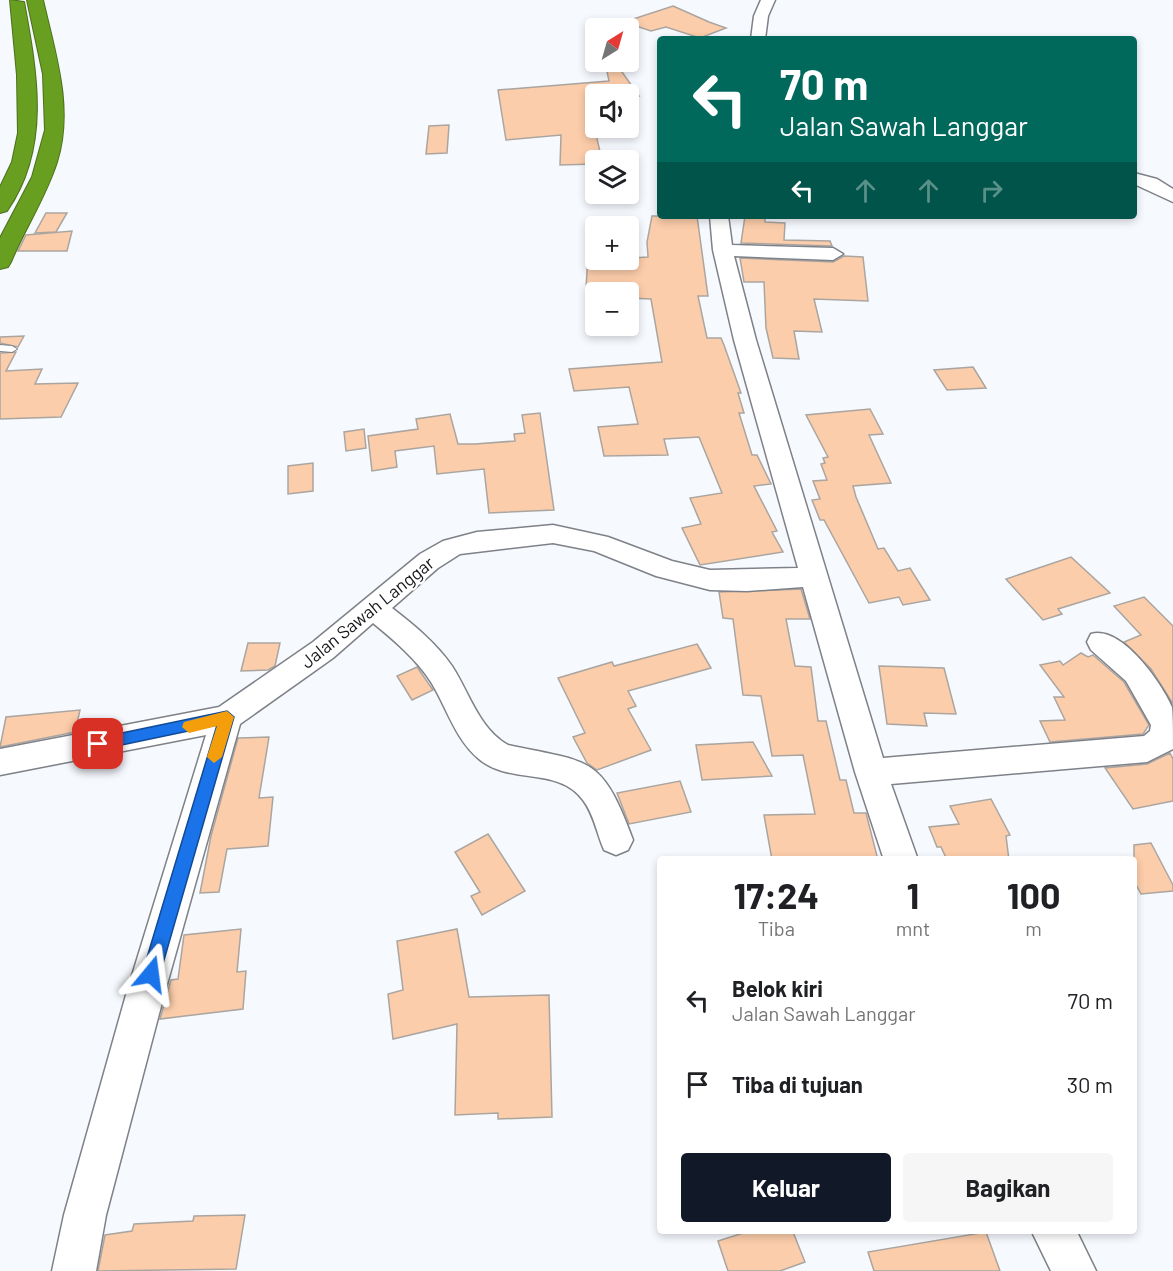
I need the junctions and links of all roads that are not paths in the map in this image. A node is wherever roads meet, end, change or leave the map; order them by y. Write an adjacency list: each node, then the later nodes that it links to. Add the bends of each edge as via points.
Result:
1 (15, 0): 7 (highway, via 28,135 26,149)
2 (35, 0): 11 (highway, via 52,78 55,115 51,150)
3 (768, 0): 4 (street)
4 (758, 36)
5 (1137, 179): 6 (street)
6 (1173, 197)
7 (0, 207)
8 (719, 219): 9 (street)
9 (723, 250): 10 (street); 14 (street, via 745,340)
10 (833, 254)
11 (0, 262)
12 (0, 348): 13 (lane)
13 (12, 349)
14 (816, 576): 15 (street, Jalan Sawah Langgar, via 710,580 599,543 553,534 452,547 429,561); 19 (street)
15 (374, 609): 17 (street, Jalan Sawah Langgar); 20 (street, via 434,664 474,733 491,751 515,760 567,769 586,779 602,799)
16 (1101, 642): 19 (street, via 1136,674 1166,724 1167,732 1156,745 1147,749)
17 (227, 717): 18 (street, Jalan Sawah Langgar); 23 (street, via 145,995 85,1215)
18 (0, 762)
19 (871, 772): 21 (street)
20 (616, 840)
21 (900, 856)
22 (1055, 1234): 24 (street)
23 (74, 1271)
24 (1074, 1271)

